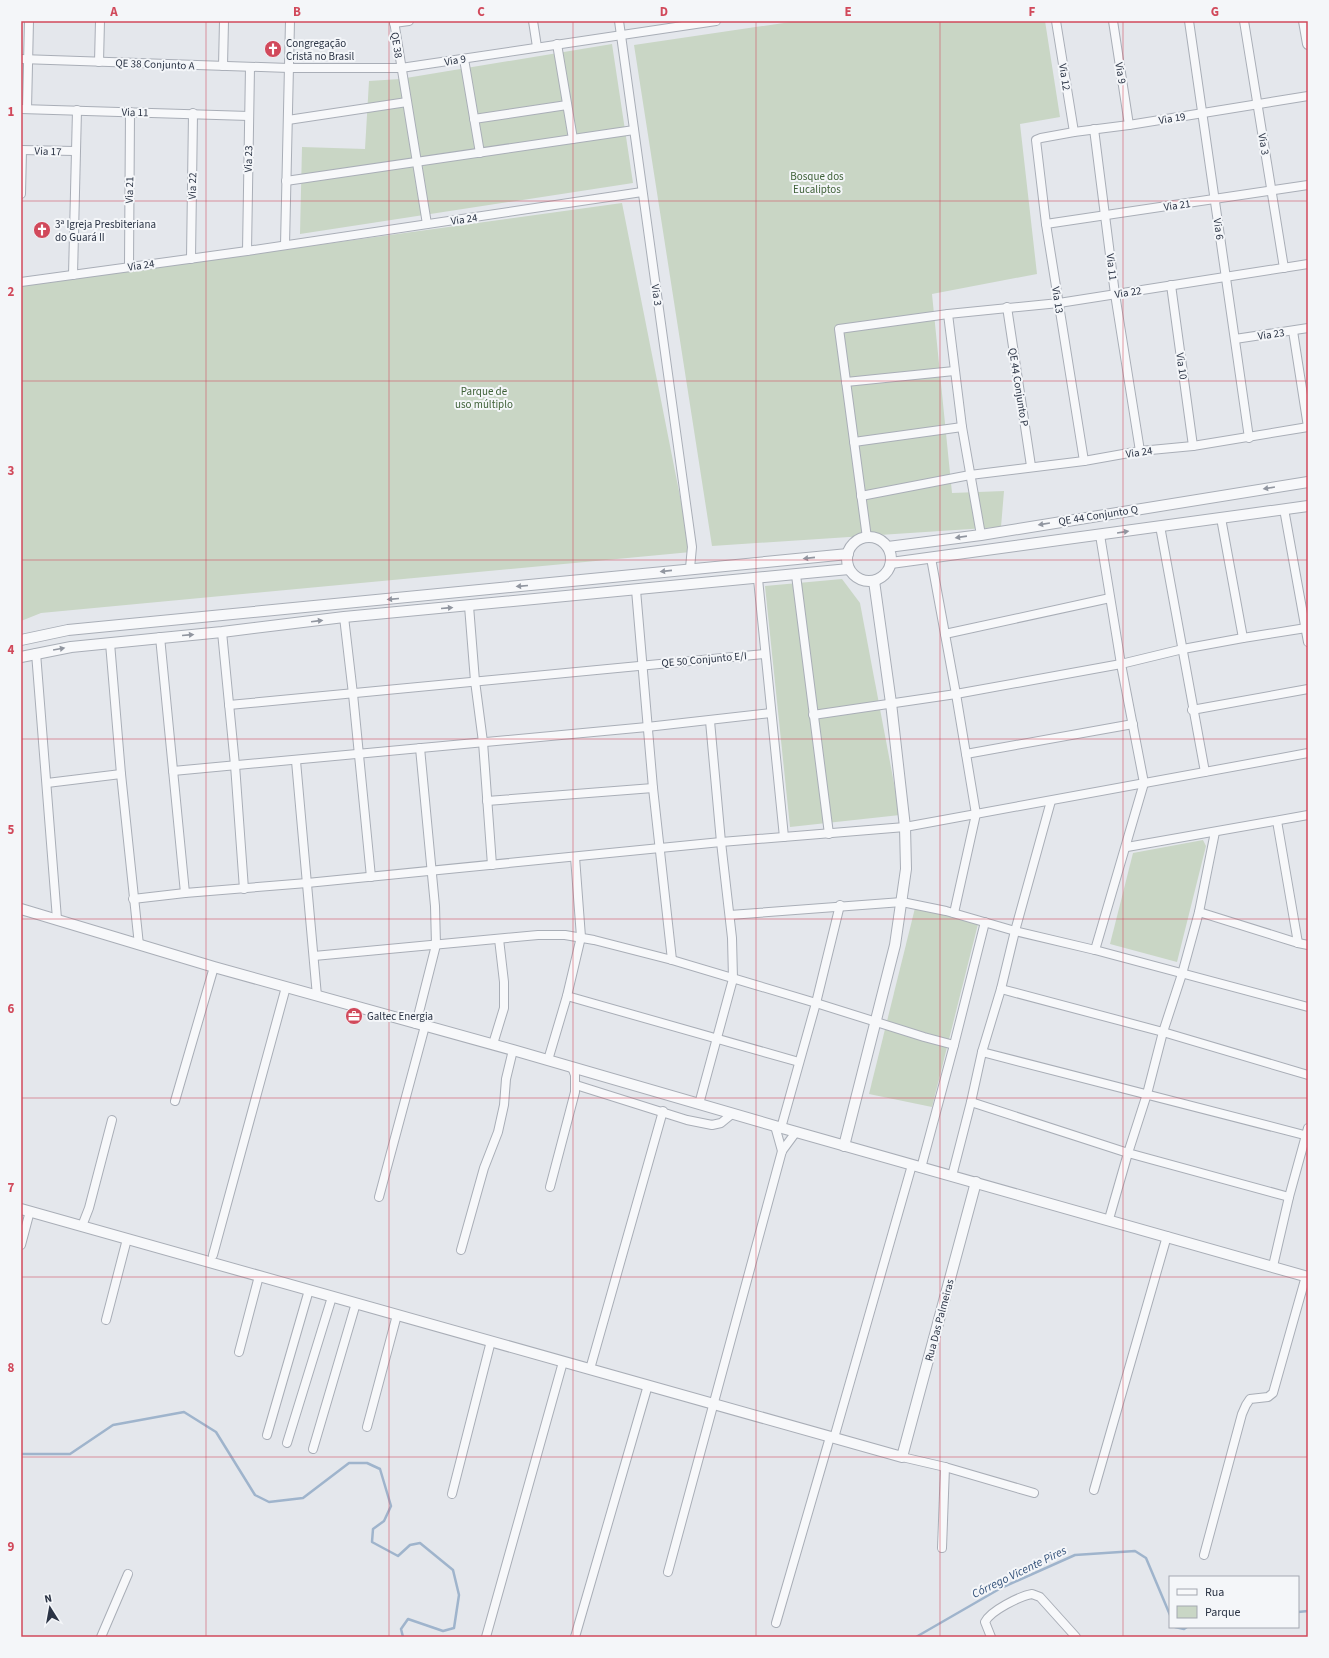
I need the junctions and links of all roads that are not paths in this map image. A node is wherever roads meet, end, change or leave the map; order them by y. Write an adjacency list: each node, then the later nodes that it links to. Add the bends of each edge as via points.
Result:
1 (29, 21): 20 (street)
2 (100, 21): 22 (street)
3 (224, 21): 23 (street)
4 (290, 21): 25 (street)
5 (408, 21): 14 (street)
6 (533, 21): 19 (street)
7 (619, 21): 16 (street, Via 3)
8 (716, 21): 15 (street, Via 9)
9 (1056, 21): 42 (street, Via 12)
10 (1113, 21): 39 (street, Via 9)
11 (1189, 21): 35 (street, Via 6)
12 (1244, 21): 29 (street, Via 3)
13 (1304, 21): 18 (street)
14 (394, 22): 26 (street, QE 38)
15 (679, 24): 16 (street, Via 9)
16 (621, 35): 17 (street, Via 9); 41 (street, Via 3)
17 (557, 44): 19 (street, Via 9); 30 (street)
18 (1308, 44)
19 (537, 47): 21 (street, Via 9)
20 (24, 59): 22 (street, QE 38 Conjunto A); 31 (street)
21 (464, 59): 26 (street, Via 9); 37 (street)
22 (99, 62): 23 (street, QE 38 Conjunto A)
23 (223, 66): 24 (street, QE 38 Conjunto A)
24 (250, 67): 25 (street, QE 38 Conjunto A); 36 (street, Via 23)
25 (289, 68): 26 (street, Via 9); 38 (street)
26 (401, 68): 28 (street, QE 38)
27 (1308, 96): 29 (street, Via 19)
28 (406, 102): 38 (street); 48 (street, QE 38)
29 (1258, 104): 35 (street, Via 19); 52 (street, Via 3)
30 (567, 105): 37 (street); 43 (street)
31 (24, 109): 32 (street, Via 11)
32 (77, 110): 33 (street, Via 11); 46 (street)
33 (130, 112): 34 (street, Via 11); 63 (street, Via 21)
34 (193, 113): 36 (street, Via 11); 61 (street, Via 22)
35 (1203, 113): 39 (street, Via 19); 55 (street, Via 6)
36 (249, 116): 60 (street, Via 23)
37 (474, 119): 47 (street)
38 (288, 120): 50 (street)
39 (1129, 125): 40 (street, Via 19)
40 (1094, 129): 42 (street, Via 19); 56 (street, Via 11)
41 (634, 130): 43 (street); 53 (street, Via 3)
42 (1074, 132): 44 (street, Via 19)
43 (573, 139): 47 (street)
44 (1036, 140): 58 (street, Via 13)
45 (21, 150): 46 (street, Via 17); 49 (street)
46 (75, 151): 65 (street)
47 (480, 153): 48 (street)
48 (416, 162): 50 (street); 57 (street, QE 38)
49 (21, 168): 54 (street)
50 (286, 181): 59 (street)
51 (1308, 185): 52 (street, Via 21)
52 (1271, 191): 55 (street, Via 21); 64 (street, Via 3)
53 (642, 192): 57 (street, Via 24); 100 (street, Via 3, via 692,546)
54 (21, 194)
55 (1214, 199): 56 (street, Via 21); 66 (street, Via 6)
56 (1105, 215): 58 (street, Via 21); 69 (street, Via 11)
57 (427, 224): 59 (street, Via 24)
58 (1046, 224): 70 (street, Via 13)
59 (285, 245): 60 (street, Via 24)
60 (247, 251): 61 (street, Via 24)
61 (191, 259): 63 (street, Via 24)
62 (1308, 264): 64 (street, Via 22)
63 (129, 267): 65 (street, Via 24)
64 (1284, 268): 66 (street, Via 22)
65 (72, 275): 67 (street, Via 24)
66 (1226, 277): 68 (street, Via 22); 75 (street, Via 6)
67 (21, 282)
68 (1171, 285): 69 (street, Via 22); 82 (street, Via 10)
69 (1115, 294): 70 (street, Via 22); 83 (street, Via 11)
70 (1059, 303): 71 (street, Via 22); 84 (street, Via 13)
71 (1007, 307): 72 (street, Via 22); 85 (street, QE 44 Conjunto P)
72 (948, 314): 76 (street); 77 (street, Via 22, via 839,329)
73 (1308, 328): 74 (street, Via 23)
74 (1293, 330): 75 (street, Via 23); 78 (street)
75 (1235, 339): 80 (street, Via 6)
76 (954, 371): 77 (street); 79 (street)
77 (846, 382): 81 (street)
78 (1308, 427): 80 (street, Via 24)
79 (962, 428): 81 (street); 86 (street)
80 (1249, 438): 82 (street, Via 24)
81 (854, 442): 88 (street)
82 (1193, 446): 83 (street, Via 24)
83 (1140, 451): 84 (street, Via 24)
84 (1084, 461): 85 (street, Via 24)
85 (1031, 466): 86 (street, Via 24)
86 (970, 475): 88 (street, Via 24); 93 (street)
87 (1308, 482): 93 (street, QE 44 Conjunto Q, one-way to 93)
88 (861, 496): 95 (street)
89 (1308, 506): 90 (street, QE 44 Conjunto Q)
90 (1284, 509): 91 (street, QE 44 Conjunto Q); 113 (street)
91 (1221, 518): 92 (street, QE 44 Conjunto Q); 117 (street)
92 (1160, 526): 94 (street, QE 44 Conjunto Q, one-way to 92); 121 (street)
93 (981, 535): 96 (street, QE 44 Conjunto Q, one-way to 96)
94 (1100, 535): 98 (street, QE 44 Conjunto Q); 110 (street)
95 (867, 538): 96 (street, via 877,539); 97 (street, via 855,543)
96 (888, 547): 99 (street)
97 (848, 554): 100 (street, one-way to 100); 101 (street)
98 (931, 558): 99 (street, QE 44 Conjunto Q); 115 (street)
99 (891, 563): 104 (street, via 886,574)
100 (690, 568): 105 (street, one-way to 105)
101 (849, 569): 102 (street); 104 (street, via 859,579)
102 (796, 575): 103 (street); 135 (street)
103 (758, 579): 107 (street); 123 (street)
104 (874, 581): 131 (street)
105 (562, 582): 106 (street); 108 (street)
106 (550, 583): 109 (street); 118 (street, one-way to 118, via 68,630)
107 (636, 590): 108 (street); 126 (street)
108 (563, 596): 109 (street)
109 (552, 597): 111 (street)
110 (1110, 598): 115 (street); 125 (street)
111 (469, 606): 112 (street, one-way to 111); 127 (street)
112 (344, 618): 114 (street, one-way to 112); 129 (street)
113 (1306, 628): 117 (street); 119 (street)
114 (222, 632): 116 (street, one-way to 114); 132 (street)
115 (945, 634): 130 (street)
116 (160, 637): 120 (street); 146 (street)
117 (1244, 638): 121 (street)
118 (21, 640)
119 (1308, 642)
120 (110, 643): 122 (street, one-way to 120); 148 (street)
121 (1183, 649): 125 (street); 133 (street)
122 (36, 653): 124 (street); 149 (street)
123 (765, 654): 126 (street, QE 50 Conjunto E/I); 134 (street)
124 (21, 657)
125 (1121, 664): 130 (street); 137 (street)
126 (642, 665): 127 (street, QE 50 Conjunto E/I); 138 (street)
127 (475, 681): 129 (street, QE 50 Conjunto E/I); 139 (street)
128 (1308, 689): 133 (street)
129 (353, 694): 132 (street, QE 50 Conjunto E/I); 142 (street)
130 (956, 694): 131 (street); 143 (street)
131 (891, 704): 135 (street); 157 (street)
132 (229, 705): 145 (street)
133 (1192, 710): 147 (street)
134 (771, 713): 136 (street); 160 (street)
135 (813, 715): 159 (street)
136 (710, 721): 138 (street); 161 (street)
137 (1133, 724): 143 (street); 150 (street)
138 (647, 727): 139 (street); 151 (street)
139 (483, 742): 140 (street); 152 (street)
140 (420, 748): 142 (street); 166 (street)
141 (1308, 753): 147 (street)
142 (358, 754): 144 (street); 167 (street)
143 (966, 754): 154 (street)
144 (296, 760): 145 (street); 168 (street)
145 (235, 765): 146 (street); 169 (street)
146 (173, 771): 170 (street)
147 (1205, 772): 150 (street)
148 (121, 774): 149 (street); 171 (street)
149 (47, 783): 178 (street)
150 (1144, 783): 153 (street); 162 (street)
151 (652, 788): 152 (street); 163 (street)
152 (487, 801): 165 (street)
153 (1051, 801): 154 (street); 180 (street)
154 (976, 814): 157 (street); 176 (street)
155 (1308, 815): 156 (street)
156 (1277, 821): 158 (street); 183 (street)
157 (905, 828): 159 (street); 172 (street, via 906,869)
158 (1215, 832): 162 (street); 175 (street)
159 (829, 834): 160 (street)
160 (784, 837): 161 (street)
161 (721, 842): 163 (street); 177 (street)
162 (1127, 847): 187 (street)
163 (660, 849): 164 (street); 189 (street)
164 (575, 857): 165 (street); 181 (street)
165 (492, 865): 166 (street)
166 (431, 871): 167 (street); 185 (street)
167 (370, 877): 168 (street)
168 (307, 883): 169 (street); 188 (street)
169 (244, 889): 170 (street)
170 (185, 893): 171 (street)
171 (133, 899): 184 (street)
172 (902, 902): 173 (street); 176 (street); 199 (street)
173 (840, 905): 177 (street); 197 (street)
174 (21, 909): 178 (street)
175 (1199, 912): 183 (street); 191 (street)
176 (954, 913): 179 (street)
177 (730, 915): 192 (street)
178 (57, 919): 184 (street)
179 (985, 922): 180 (street); 204 (street)
180 (1015, 931): 187 (street); 194 (street)
181 (581, 937): 182 (street, via 538,935); 189 (street); 196 (street)
182 (499, 939): 185 (street); 203 (street, via 504,1008)
183 (1298, 943): 186 (street)
184 (139, 945): 190 (street)
185 (436, 945): 188 (street); 200 (street)
186 (1308, 945)
187 (1095, 950): 191 (street)
188 (314, 956): 195 (street)
189 (672, 960): 192 (street)
190 (214, 967): 193 (street); 213 (street)
191 (1182, 974): 198 (street); 201 (street)
192 (733, 979): 197 (street); 202 (street)
193 (286, 987): 195 (street); 238 (street)
194 (1001, 989): 201 (street); 206 (street)
195 (317, 996): 200 (street)
196 (567, 996): 202 (street); 207 (street)
197 (816, 1003): 199 (street); 208 (street)
198 (1308, 1007)
199 (877, 1023): 204 (street); 222 (street)
200 (421, 1025): 203 (street); 229 (street)
201 (1163, 1032): 210 (street); 212 (street)
202 (717, 1039): 208 (street); 215 (street)
203 (493, 1044): 205 (street)
204 (954, 1045): 225 (street)
205 (513, 1050): 207 (street); 237 (street, via 498,1132 484,1168)
206 (982, 1052): 212 (street); 214 (street)
207 (548, 1060): 209 (street)
208 (799, 1062): 219 (street)
209 (572, 1067): 211 (street); 215 (street)
210 (1308, 1075)
211 (576, 1085): 216 (street); 228 (street)
212 (1147, 1094): 221 (street); 224 (street)
213 (175, 1101)
214 (971, 1102): 224 (street); 226 (street)
215 (699, 1104): 217 (street)
216 (663, 1111): 217 (street, via 687,1120 712,1125 721,1123); 250 (street)
217 (732, 1114): 219 (street)
218 (112, 1120): 233 (street)
219 (778, 1127): 220 (street); 223 (street)
220 (796, 1132): 222 (street); 223 (street)
221 (1307, 1133): 230 (street)
222 (844, 1146): 225 (street)
223 (782, 1151): 252 (street)
224 (1128, 1153): 230 (street); 232 (street)
225 (916, 1166): 226 (street); 255 (street)
226 (952, 1176): 227 (street)
227 (976, 1182): 232 (street); 258 (street, Rua Das Palmeiras)
228 (550, 1187)
229 (378, 1197)
230 (1289, 1197): 239 (street)
231 (26, 1210): 233 (street); 236 (street)
232 (1109, 1220): 234 (street)
233 (82, 1226): 235 (street)
234 (1167, 1236): 239 (street); 260 (street)
235 (127, 1239): 240 (street); 246 (street)
236 (21, 1245)
237 (461, 1250)
238 (213, 1255)
239 (1273, 1266): 241 (street)
240 (259, 1276): 242 (street); 248 (street)
241 (1307, 1276): 264 (street, via 1273,1393 1268,1397 1250,1399 1242,1414)
242 (309, 1290): 243 (street); 254 (street)
243 (332, 1297): 244 (street); 256 (street)
244 (356, 1303): 245 (street); 257 (street)
245 (397, 1315): 247 (street); 253 (street)
246 (106, 1320)
247 (491, 1341): 249 (street); 262 (street)
248 (239, 1352)
249 (564, 1362): 250 (street); 269 (street)
250 (590, 1369): 251 (street)
251 (648, 1385): 252 (street); 270 (street)
252 (713, 1404): 255 (street); 265 (street)
253 (367, 1427)
254 (267, 1435)
255 (832, 1438): 258 (street); 267 (street)
256 (287, 1443)
257 (313, 1449)
258 (902, 1457): 259 (street)
259 (945, 1467): 261 (street); 263 (street)
260 (1094, 1490)
261 (1034, 1493)
262 (452, 1494)
263 (942, 1548)
264 (1204, 1555)
265 (668, 1572)
266 (128, 1574): 268 (street)
267 (776, 1624)
268 (101, 1637)
269 (486, 1637)
270 (575, 1637)
271 (991, 1637): 272 (street, via 985,1622 988,1617 1032,1594 1040,1597)
272 (1076, 1637)

